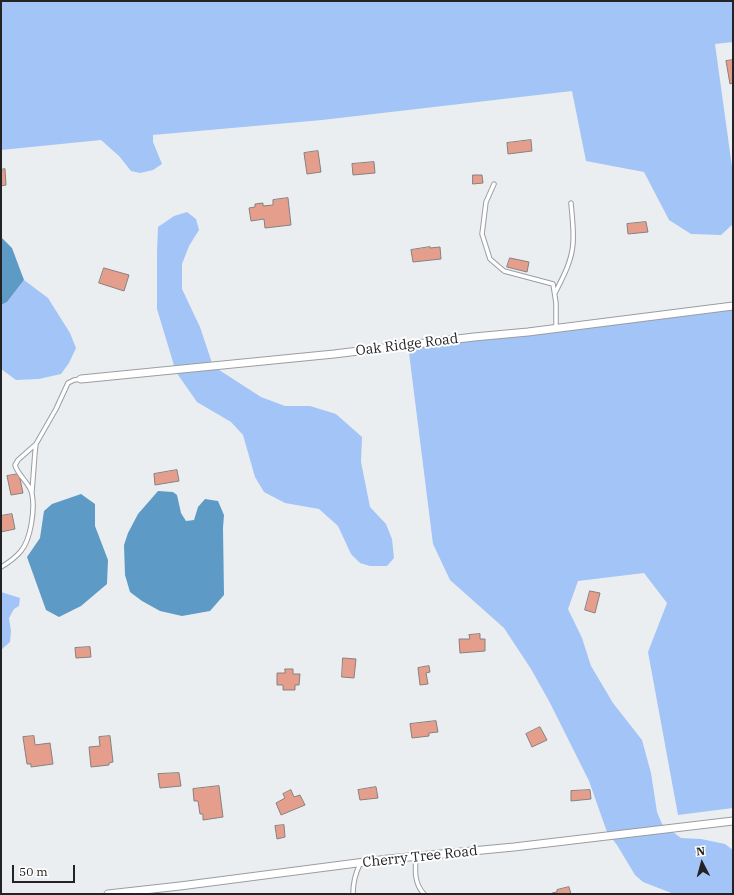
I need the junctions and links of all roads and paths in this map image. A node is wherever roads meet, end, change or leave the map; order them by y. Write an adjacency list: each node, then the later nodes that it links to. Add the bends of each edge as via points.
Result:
1 (494, 184): 3 (lane, via 486,202 482,234 490,259 504,271 553,284)
2 (571, 203): 3 (lane, via 571,256)
3 (555, 294): 5 (lane)
4 (733, 306): 5 (street, Oak Ridge Road)
5 (556, 328): 6 (street, Oak Ridge Road, via 334,354)
6 (81, 379): 7 (lane, via 68,383)
7 (36, 444): 8 (lane); 8 (lane, via 15,465)
8 (32, 494): 9 (lane, via 32,523 22,551)
9 (1, 567)
10 (733, 821): 11 (street, Cherry Tree Road, via 514,848)
11 (416, 857): 12 (street, Cherry Tree Road); 16 (lane, via 416,878)
12 (361, 863): 13 (street, Cherry Tree Road); 15 (lane, via 355,874)
13 (162, 891): 14 (street, Cherry Tree Road)
14 (108, 894)
15 (353, 894)
16 (424, 894)

